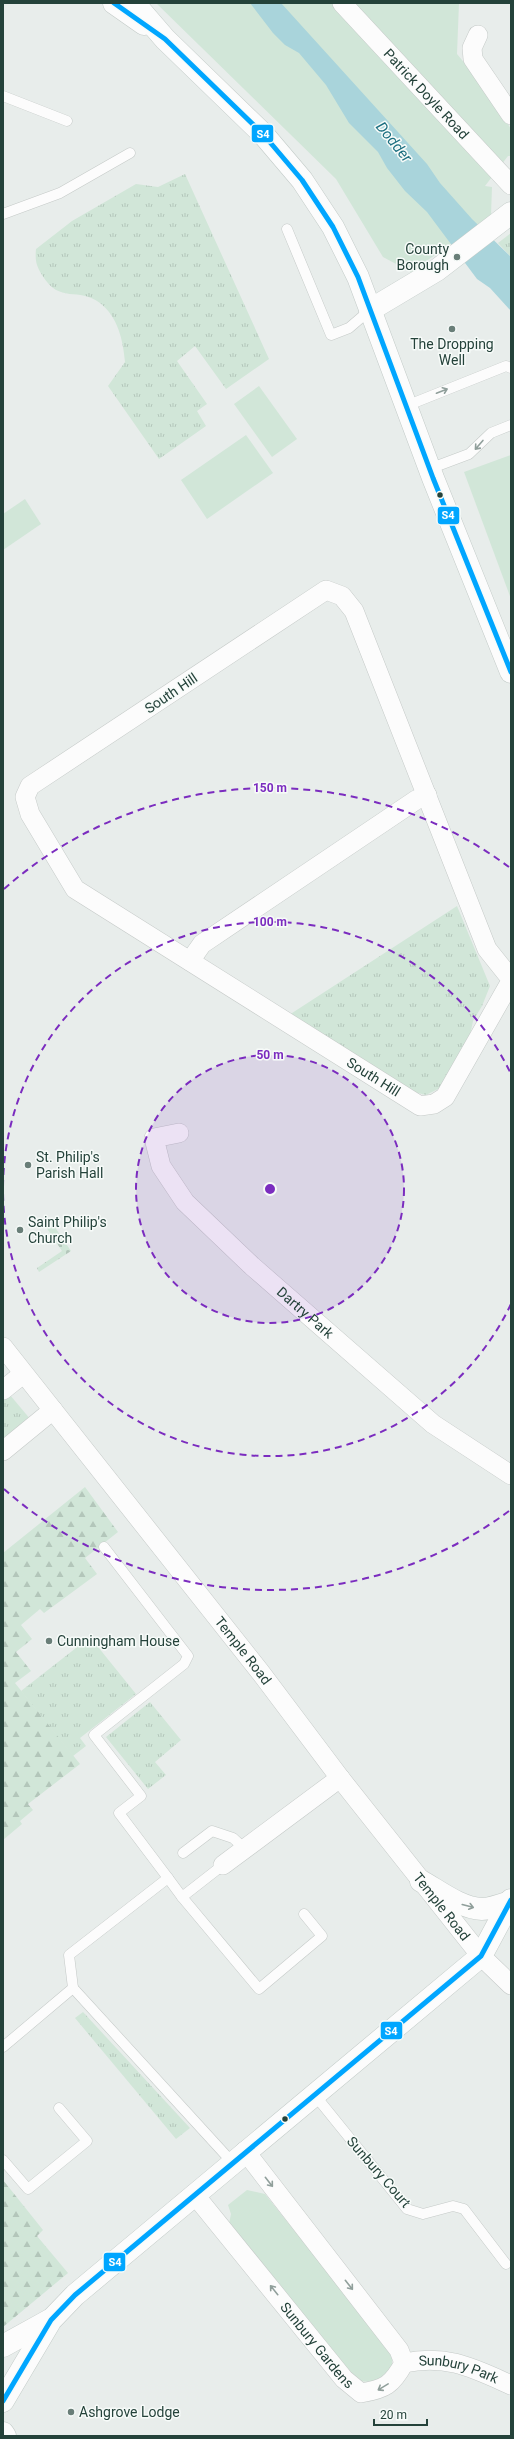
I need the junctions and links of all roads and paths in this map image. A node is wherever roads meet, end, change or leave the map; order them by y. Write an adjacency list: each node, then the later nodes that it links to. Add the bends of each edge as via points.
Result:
1 (114, 3): 5 (main road)
2 (134, 3): 5 (main road)
3 (342, 3): 10 (street, Patrick Doyle Road)
4 (478, 35): 7 (street, via 472,48 473,59)
5 (164, 39): 14 (main road, via 263,134 302,180 333,227 358,277)
6 (3, 96): 8 (lane)
7 (511, 115)
8 (67, 121)
9 (130, 153): 12 (lane, via 60,193)
10 (511, 185)
11 (511, 213): 14 (main road, via 437,270)
12 (3, 214)
13 (287, 229): 14 (lane, via 331,335 349,328)
14 (370, 310): 16 (main road)
15 (511, 368): 16 (lane, one-way to 15, via 506,366)
16 (406, 406): 18 (main road)
17 (511, 425): 18 (lane, one-way to 18, via 491,433 469,454)
18 (429, 469): 19 (main road)
19 (511, 672)
20 (427, 795): 21 (street, via 202,944); 21 (street, South Hill, via 354,611 342,596 326,590 30,786 25,797 30,814 75,888); 22 (street, South Hill, via 487,948)
21 (190, 961): 22 (street, South Hill, via 420,1106 434,1104 446,1097)
22 (511, 980)
23 (180, 1132): 29 (street, Dartry Park, via 154,1138 161,1166 185,1202 252,1266 433,1424)
24 (3, 1347): 25 (street, Temple Road)
25 (23, 1374): 26 (street); 27 (street, Temple Road)
26 (3, 1390)
27 (53, 1410): 28 (street); 31 (street, Temple Road, via 256,1666)
28 (3, 1451)
29 (511, 1475)
30 (104, 1547): 35 (lane, via 188,1656 184,1664 94,1735 141,1796 120,1813)
31 (340, 1778): 32 (street); 36 (street, Temple Road)
32 (245, 1849): 33 (lane, via 234,1838 212,1831); 34 (street)
33 (183, 1853)
34 (223, 1865): 37 (lane)
35 (168, 1878): 37 (lane); 42 (lane, via 69,1955)
36 (421, 1881): 38 (main road, one-way to 38, via 462,1904 473,1907 482,1909); 40 (street, Temple Road)
37 (182, 1897): 39 (lane, via 259,1989 322,1936)
38 (510, 1901): 40 (main road)
39 (304, 1914)
40 (481, 1956): 41 (street, Temple Road); 44 (main road)
41 (511, 1985)
42 (73, 1988): 43 (lane); 46 (lane)
43 (3, 2047)
44 (314, 2094): 46 (main road); 49 (lane, Sunbury Court, via 408,2209 423,2214 453,2206 464,2209)
45 (59, 2108): 47 (lane, via 87,2141 28,2189)
46 (238, 2157): 48 (main road); 52 (street, one-way to 52, via 399,2350)
47 (3, 2160)
48 (194, 2194): 50 (main road, via 75,2295); 52 (street, Sunbury Gardens, one-way to 48, via 397,2377 381,2390 361,2393 344,2379)
49 (506, 2264)
50 (52, 2320): 51 (main road); 54 (main road)
51 (3, 2346)
52 (404, 2364): 53 (street, Sunbury Park, via 425,2359 439,2360 473,2367)
53 (511, 2385)
54 (3, 2401)
55 (3, 2433): 56 (main road)
56 (5, 2436)

